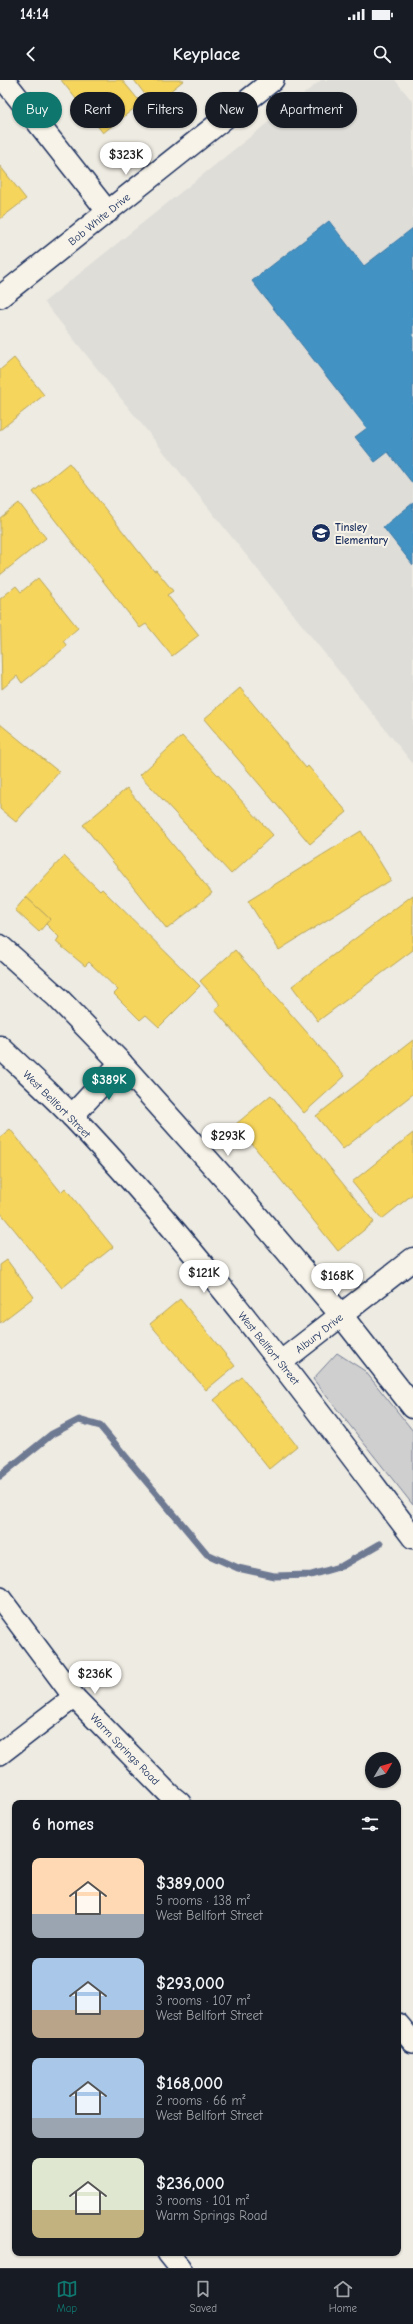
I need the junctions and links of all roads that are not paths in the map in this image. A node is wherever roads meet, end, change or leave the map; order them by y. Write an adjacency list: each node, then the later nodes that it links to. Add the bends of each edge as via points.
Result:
1 (4, 80): 3 (street)
2 (273, 80): 3 (street, Bob White Drive)
3 (108, 212): 4 (street, Bob White Drive)
4 (0, 297)
5 (0, 946): 7 (main road, via 57,997)
6 (0, 1047): 8 (main road, West Bellfort Street)
7 (121, 1063): 8 (main road); 10 (main road, via 241,1196)
8 (72, 1116): 11 (main road, West Bellfort Street, via 182,1241)
9 (413, 1259): 10 (main road, Albury Drive)
10 (341, 1315): 11 (main road, Albury Drive); 12 (main road)
11 (281, 1362): 13 (main road, West Bellfort Street)
12 (413, 1407)
13 (413, 1537)
14 (0, 1598): 15 (street, Warm Springs Road)
15 (74, 1697): 16 (street); 17 (street, Warm Springs Road)
16 (0, 1754)
17 (176, 1800)
18 (401, 2028): 19 (street)
19 (413, 2042)
20 (170, 2256): 21 (street)
21 (180, 2268)

